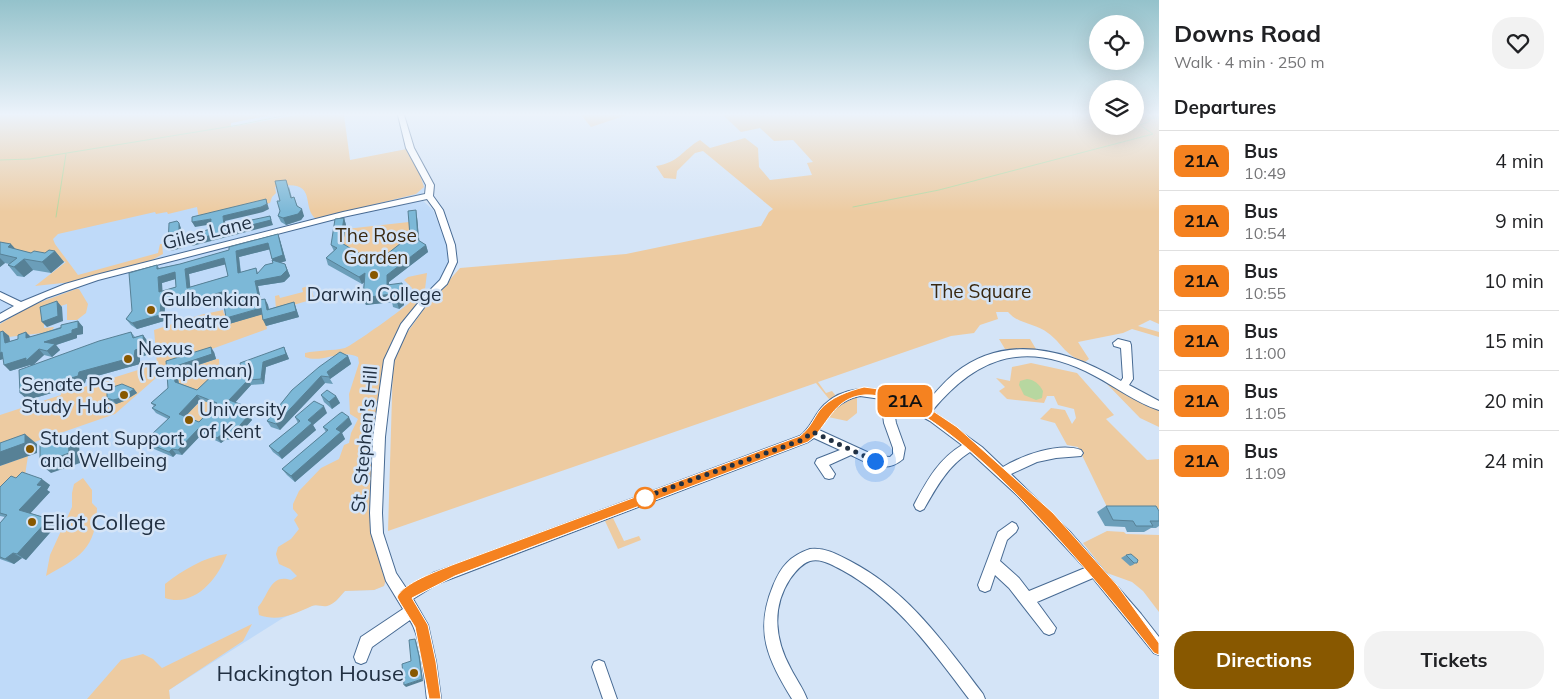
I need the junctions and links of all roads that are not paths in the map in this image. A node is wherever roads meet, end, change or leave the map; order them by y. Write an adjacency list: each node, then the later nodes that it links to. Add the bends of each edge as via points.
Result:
1 (410, 148): 2 (street, St. Stephen's Hill, via 430,185)
2 (429, 196): 4 (street, Giles Lane, via 373,206 74,285); 22 (street, St. Stephen's Hill, via 438,206 451,244 452,266 444,282 415,312 395,343 386,373 379,437 377,533 392,576)
3 (0, 295): 4 (street)
4 (20, 305): 5 (street, Giles Lane)
5 (0, 318)
6 (1118, 343): 7 (street, via 1126,346 1128,378)
7 (1122, 387): 9 (street); 10 (street, via 1072,361 1030,353 1001,354 966,371 945,388)
8 (886, 394): 10 (street); 11 (street, via 864,391 841,399 824,413); 13 (street, via 899,456 892,462 880,463)
9 (1159, 406)
10 (926, 411): 12 (street)
11 (813, 432): 13 (street); 22 (street, via 802,440 433,579)
12 (970, 446): 16 (street); 17 (street, via 942,466)
13 (848, 449): 15 (street, via 821,463)
14 (1073, 452): 16 (street, via 1029,458)
15 (829, 474)
16 (1002, 474): 20 (street, via 1048,516)
17 (920, 502)
18 (1010, 531): 19 (street, via 1002,536)
19 (993, 564): 21 (street); 23 (street)
20 (1094, 571): 23 (street); 26 (street)
21 (985, 585)
22 (404, 597): 24 (street, St. Stephen's Hill)
23 (1027, 599): 25 (street)
24 (413, 610): 27 (street, via 366,642); 29 (street, St. Stephen's Hill, via 426,645)
25 (1044, 624)
26 (1159, 648)
27 (361, 658)
28 (599, 667): 30 (street)
29 (434, 699)
30 (610, 699)
31 (800, 699): 32 (street, via 777,657 768,616 782,582 800,559 811,554 826,556 853,569 897,600 915,617)
32 (978, 699)

